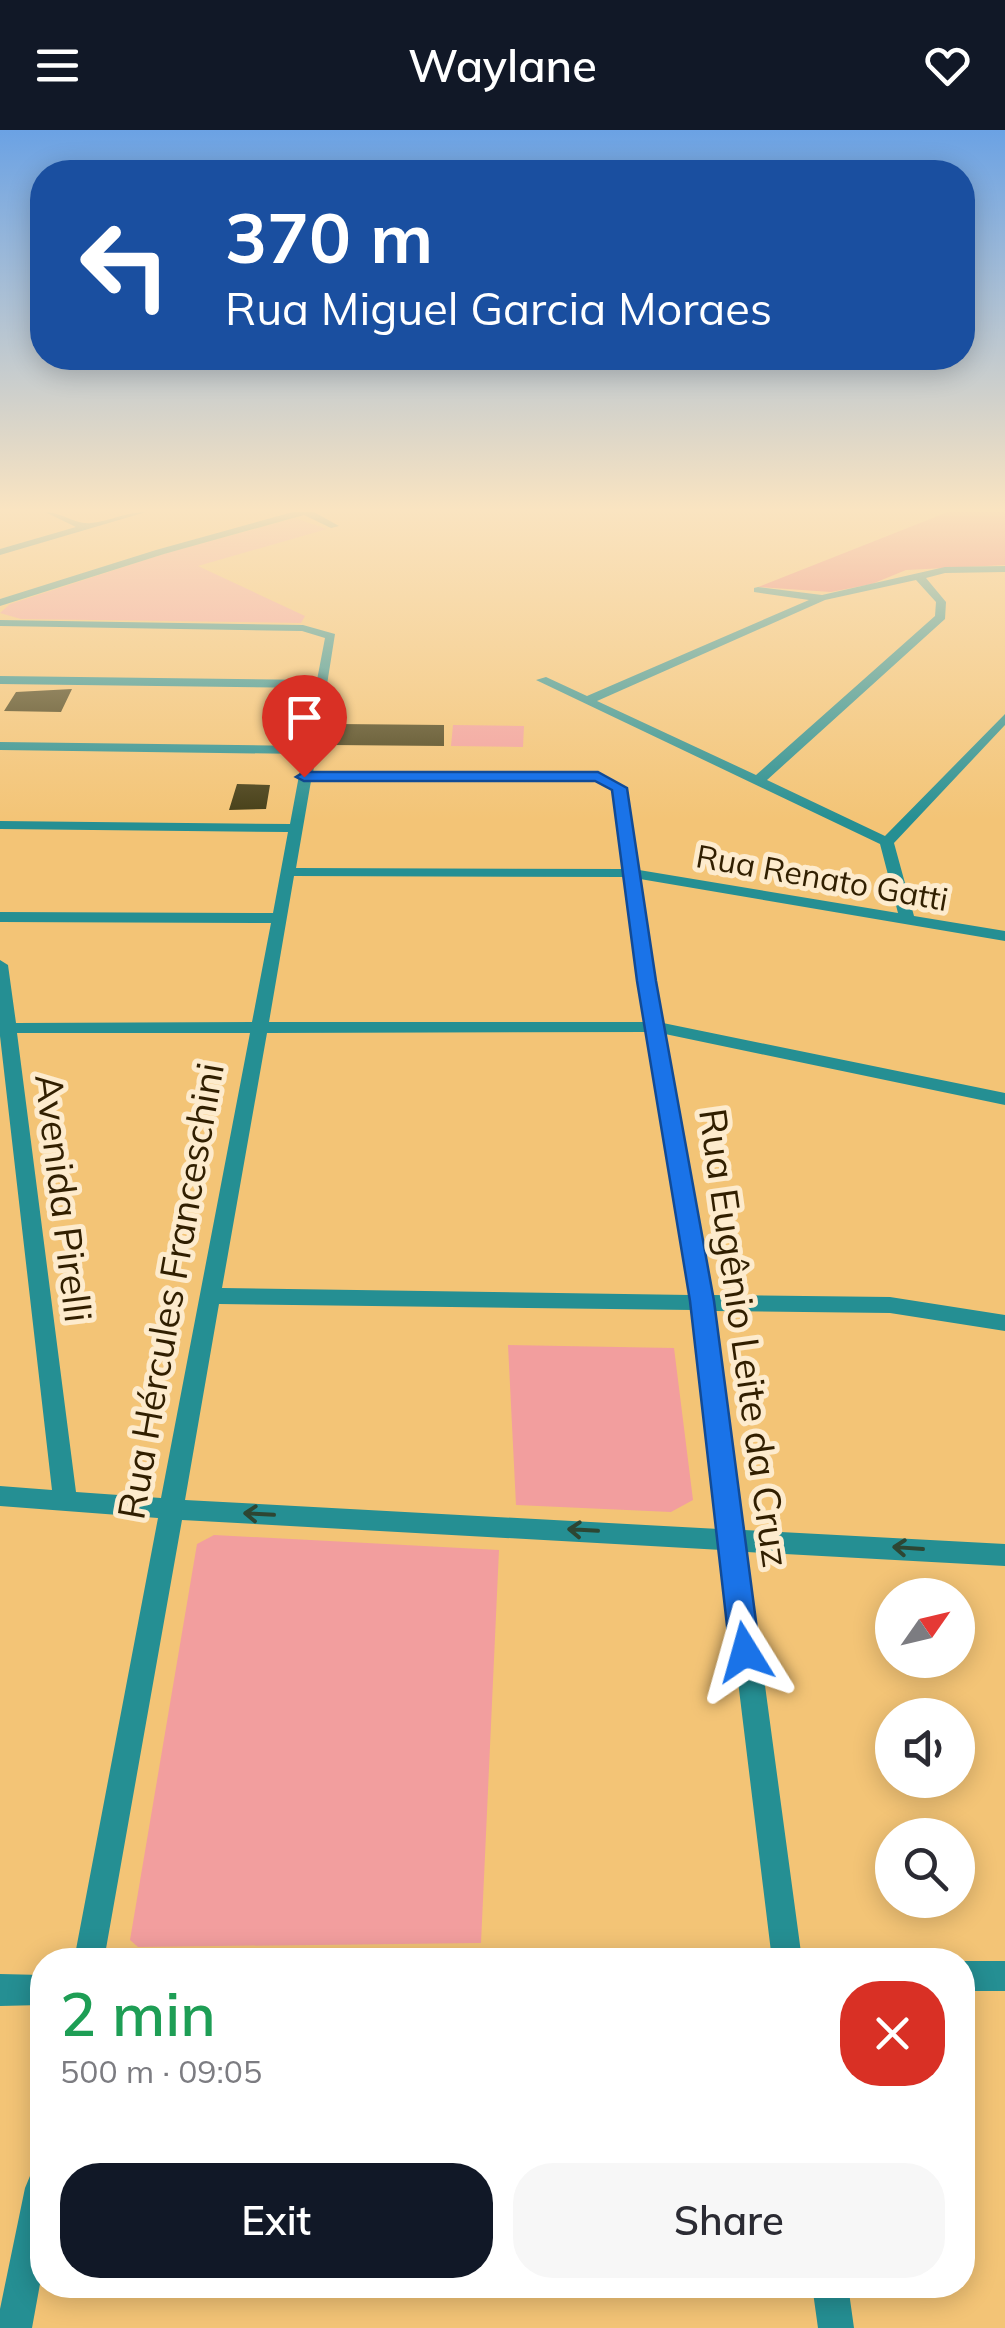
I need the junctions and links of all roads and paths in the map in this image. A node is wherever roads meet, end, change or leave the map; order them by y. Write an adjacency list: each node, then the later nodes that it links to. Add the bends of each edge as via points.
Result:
1 (783, 615): 7 (street)
2 (940, 615): 12 (street)
3 (0, 623): 6 (street, Rua Hércules Franceschini, via 303,628 330,636)
4 (0, 680): 6 (street)
5 (542, 680): 7 (street)
6 (321, 684): 10 (street, Rua Hércules Franceschini)
7 (587, 701): 12 (street)
8 (1005, 718): 15 (street)
9 (0, 746): 10 (street)
10 (309, 750): 11 (street, Rua Hércules Franceschini)
11 (304, 777): 14 (street, Rua Hércules Franceschini); 17 (street, Rua Eugênio Leite da Cruz, via 598,776 620,788)
12 (758, 781): 15 (street)
13 (0, 825): 14 (street)
14 (294, 828): 16 (street, Rua Hércules Franceschini)
15 (887, 842): 20 (street)
16 (286, 872): 17 (street, Rua Renato Gatti); 19 (street, Rua Hércules Franceschini)
17 (630, 872): 20 (street, Rua Renato Gatti); 23 (street, Rua Eugênio Leite da Cruz)
18 (0, 917): 19 (street)
19 (277, 918): 24 (street, Rua Hércules Franceschini)
20 (908, 922): 21 (street, Rua Renato Gatti)
21 (1005, 936)
22 (0, 964): 25 (street, Avenida Pirelli)
23 (656, 1027): 24 (street); 26 (street); 28 (street, Rua Eugênio Leite da Cruz)
24 (262, 1029): 25 (street); 27 (street, Rua Hércules Franceschini)
25 (3, 1038): 31 (street, Avenida Pirelli)
26 (1005, 1099)
27 (212, 1296): 28 (street); 32 (street, Rua Hércules Franceschini)
28 (702, 1301): 29 (street, via 890,1304); 33 (street, Rua Eugênio Leite da Cruz)
29 (1005, 1323)
30 (0, 1496): 31 (street)
31 (65, 1500): 32 (street)
32 (175, 1509): 33 (street, one-way to 32); 35 (street, Rua Hércules Franceschini)
33 (730, 1536): 34 (street, one-way to 33); 36 (street, Rua Eugênio Leite da Cruz)
34 (1005, 1554)
35 (91, 1948)
36 (785, 1948)
37 (975, 1976): 38 (street)
38 (1005, 1976)
39 (0, 1990): 40 (street)
40 (30, 1990)
41 (30, 2248): 43 (street)
42 (832, 2298): 44 (street)
43 (14, 2328)
44 (836, 2328)

